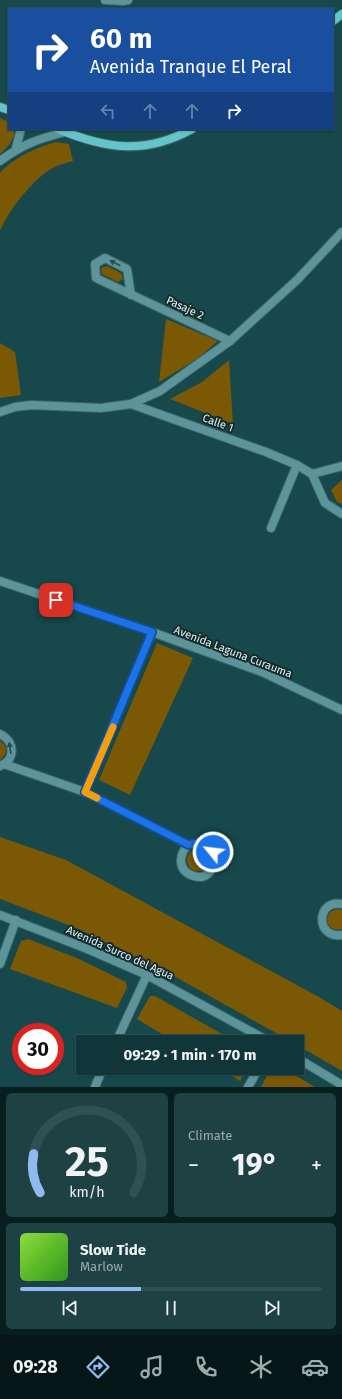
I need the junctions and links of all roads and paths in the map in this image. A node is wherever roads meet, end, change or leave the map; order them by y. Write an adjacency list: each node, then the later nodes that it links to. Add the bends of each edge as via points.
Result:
1 (105, 0): 2 (street)
2 (128, 0)
3 (342, 14): 4 (street)
4 (334, 20)
5 (22, 130): 8 (street)
6 (62, 130): 7 (street, via 99,144 133,147 167,141); 8 (street)
7 (190, 130)
8 (16, 148): 9 (street)
9 (0, 160)
10 (342, 232): 12 (street, via 297,280)
11 (132, 295): 11 (street, Pasaje 2, one-way to 11, via 127,269 105,258 95,264 96,278); 12 (street, Pasaje 2)
12 (230, 341): 13 (street, via 160,391)
13 (131, 404): 14 (street, via 101,408 31,405); 15 (street, Calle 1)
14 (2, 411)
15 (297, 465): 17 (street, Calle 1); 19 (street)
16 (342, 466): 17 (street)
17 (312, 474): 18 (street, via 325,503)
18 (342, 514)
19 (271, 528)
20 (0, 581): 21 (street, Avenida Laguna Curauma)
21 (152, 632): 22 (street, Avenida Laguna Curauma, via 262,672); 25 (street)
22 (342, 710)
23 (0, 734): 24 (street, one-way to 23, via 8,760 12,750 8,740)
24 (2, 765): 25 (street)
25 (85, 792): 26 (street)
26 (189, 845): 26 (street, via 181,854 181,865 188,874 194,876 210,872 213,867 213,852 205,844 194,842)
27 (342, 904): 30 (street, via 330,906 322,918 327,932)
28 (0, 915): 29 (street, Avenida Surco del Agua)
29 (16, 920): 31 (street); 32 (street, Avenida Surco del Agua)
30 (342, 935)
31 (0, 964)
32 (147, 975): 33 (street); 34 (street, Avenida Surco del Agua)
33 (119, 1035)
34 (257, 1035)
35 (304, 1062): 38 (street)
36 (100, 1075): 39 (street)
37 (255, 1075): 40 (street)
38 (342, 1085)
39 (94, 1087)
40 (248, 1087)

